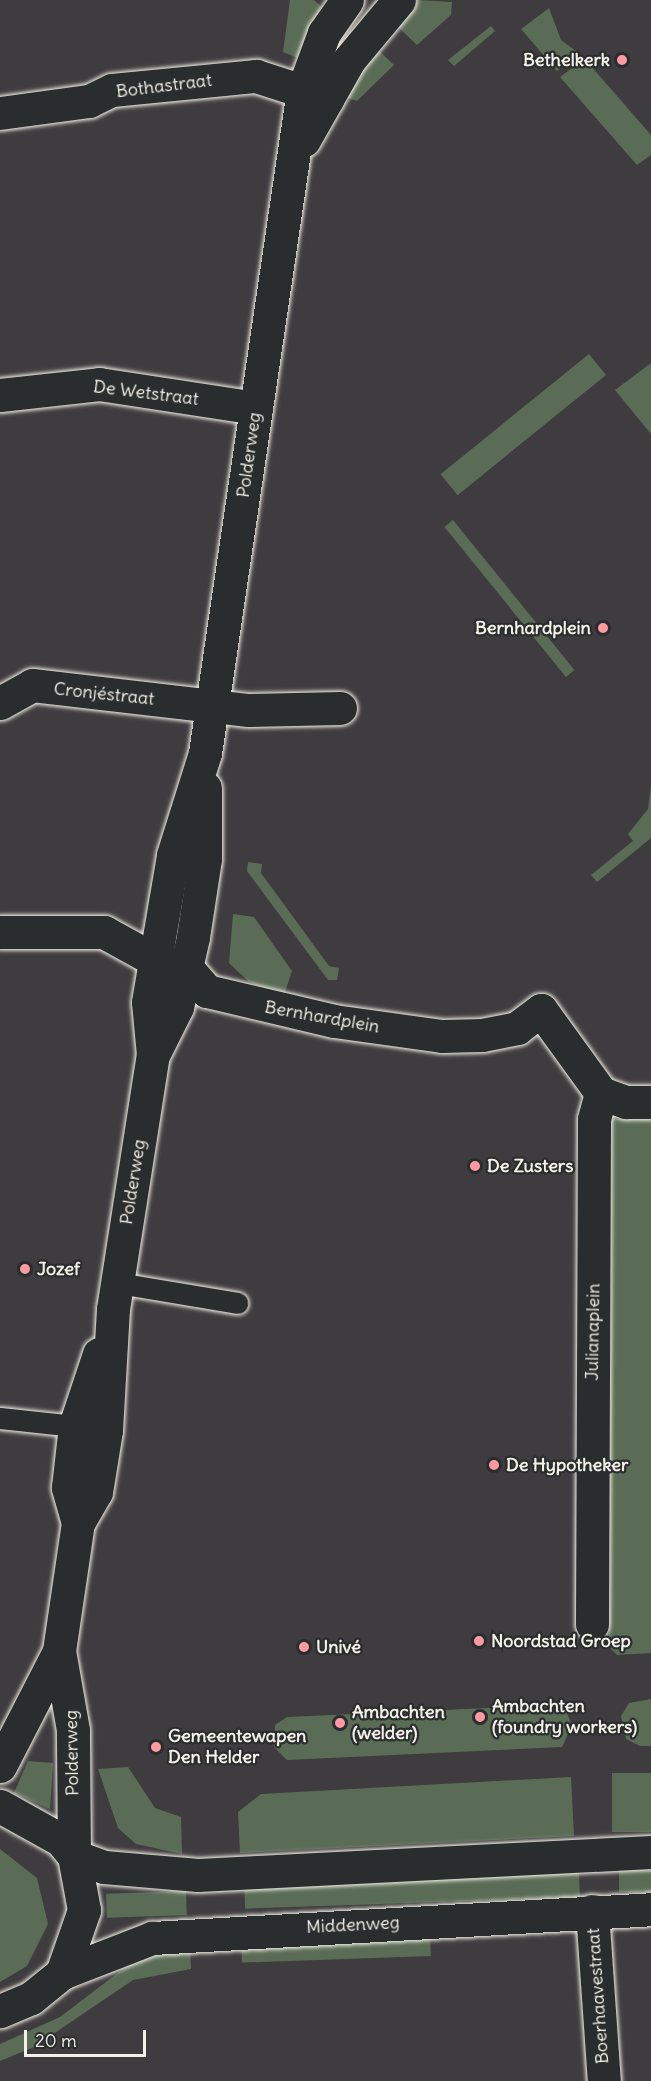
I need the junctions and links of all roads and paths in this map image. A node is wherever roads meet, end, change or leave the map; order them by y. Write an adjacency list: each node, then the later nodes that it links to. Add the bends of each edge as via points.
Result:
1 (347, 0): 3 (main road, Polderweg, via 324,33)
2 (399, 0): 3 (main road, Polderweg)
3 (315, 94): 4 (main road, Bothastraat, via 256,76 112,90 89,101); 6 (main road, Polderweg, via 294,157)
4 (0, 113)
5 (0, 396): 6 (main road, De Wetstraat, via 99,384)
6 (256, 408): 8 (main road, Polderweg)
7 (0, 703): 8 (main road, Cronjéstraat, via 32,686)
8 (212, 706): 9 (main road, via 249,710); 10 (main road, Polderweg)
9 (340, 708)
10 (205, 753): 12 (main road, Polderweg, via 173,855); 13 (main road, Polderweg, via 205,859)
11 (0, 932): 12 (main road, via 104,932)
12 (155, 960): 13 (main road); 14 (main road, Polderweg, via 148,1002)
13 (186, 967): 14 (main road, Polderweg, via 177,1007); 15 (main road, Bernhardplein, via 207,991 270,1009 442,1036 517,1028 541,1010)
14 (153, 1054): 17 (main road, Polderweg)
15 (601, 1093): 16 (main road, via 626,1102); 22 (main road, Julianaplein, via 594,1119)
16 (651, 1102)
17 (116, 1296): 18 (lane); 20 (main road, Polderweg); 21 (main road, Polderweg, via 96,1492)
18 (237, 1303)
19 (0, 1418): 20 (lane)
20 (75, 1426): 21 (main road, Polderweg, via 68,1487)
21 (78, 1523): 23 (main road, Polderweg)
22 (592, 1624)
23 (59, 1651): 24 (main road, Polderweg); 27 (main road, Polderweg, via 73,1730)
24 (0, 1766)
25 (0, 1806): 27 (main road, via 51,1832)
26 (651, 1852): 27 (main road, via 198,1875 104,1867)
27 (74, 1856): 30 (main road, Polderweg, via 84,1910)
28 (651, 1909): 29 (main road, Middenweg)
29 (592, 1911): 30 (main road, Middenweg, via 152,1938); 32 (main road, Boerhaavestraat)
30 (62, 1973): 31 (main road, via 31,1998)
31 (0, 2011)
32 (604, 2081)

